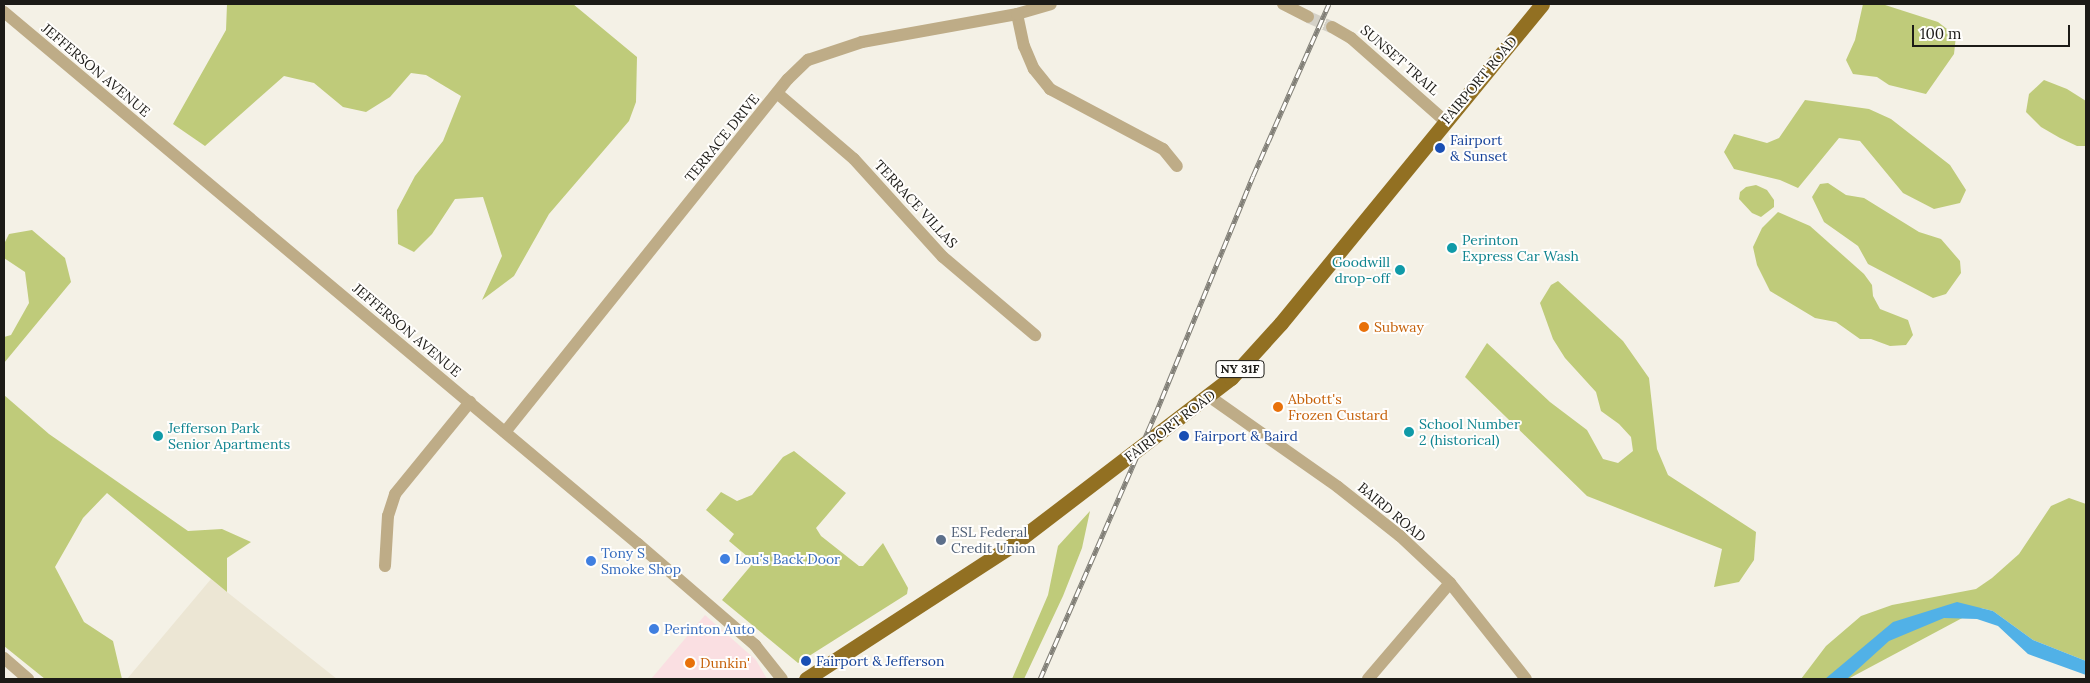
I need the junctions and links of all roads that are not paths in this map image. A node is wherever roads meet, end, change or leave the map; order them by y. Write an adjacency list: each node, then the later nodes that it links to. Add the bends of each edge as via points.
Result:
1 (1050, 4): 5 (street, TERRACE DRIVE)
2 (1283, 4): 6 (street)
3 (1542, 4): 9 (main road, FAIRPORT ROAD / NY 31F)
4 (4, 12): 13 (street, JEFFERSON AVENUE)
5 (1016, 14): 8 (street, TERRACE DRIVE, via 829,51 808,60); 10 (street, via 1034,69 1050,89 1163,149)
6 (1308, 17)
7 (1332, 27): 9 (street, SUNSET TRAIL, via 1351,38)
8 (777, 93): 11 (street, TERRACE VILLAS, via 854,159 943,257); 14 (street, TERRACE DRIVE)
9 (1445, 120): 12 (main road, FAIRPORT ROAD / NY 31F, via 1268,338)
10 (1177, 166)
11 (1035, 335)
12 (1210, 397): 16 (street, BAIRD ROAD, via 1362,505); 20 (main road, FAIRPORT ROAD / NY 31F, via 1011,546)
13 (470, 402): 14 (street, JEFFERSON AVENUE); 15 (street, via 395,494 388,516)
14 (506, 432): 19 (street, JEFFERSON AVENUE, via 755,645)
15 (385, 566)
16 (1450, 583): 21 (street); 22 (street, BAIRD ROAD)
17 (4, 658): 18 (street)
18 (28, 679)
19 (782, 679)
20 (806, 679)
21 (1368, 679)
22 (1526, 679)

